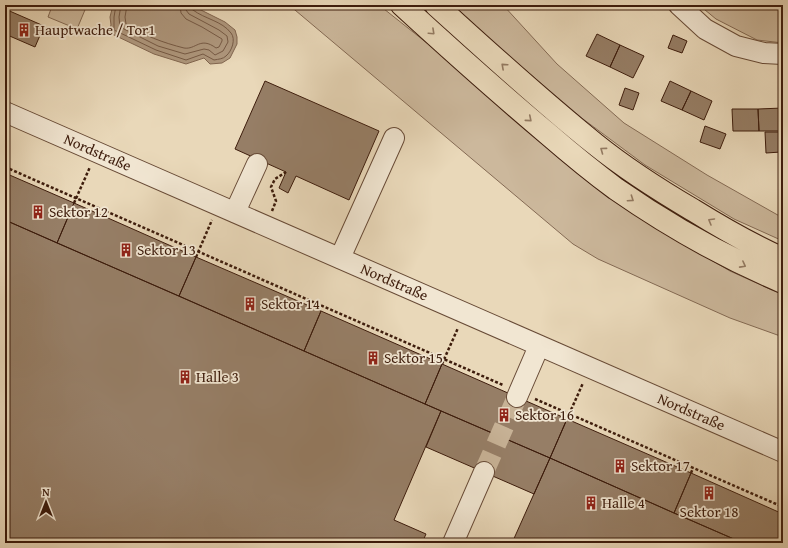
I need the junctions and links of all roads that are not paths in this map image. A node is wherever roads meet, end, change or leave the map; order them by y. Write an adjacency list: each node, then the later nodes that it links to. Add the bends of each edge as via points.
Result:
1 (402, 5): 11 (main road, one-way to 11, via 494,90 615,188 698,241)
2 (436, 5): 10 (main road, one-way to 2, via 713,222 650,184 542,100)
3 (679, 5): 4 (street, via 705,29 736,46 764,53)
4 (783, 54)
5 (5, 112): 8 (street, Nordstraße)
6 (394, 138): 9 (street)
7 (257, 164): 8 (street)
8 (227, 209): 9 (street, Nordstraße)
9 (340, 258): 12 (street, Nordstraße)
10 (783, 259)
11 (783, 282)
12 (540, 346): 13 (street); 14 (street, Nordstraße)
13 (518, 395)
14 (783, 452)
15 (484, 472): 16 (street)
16 (453, 543)

